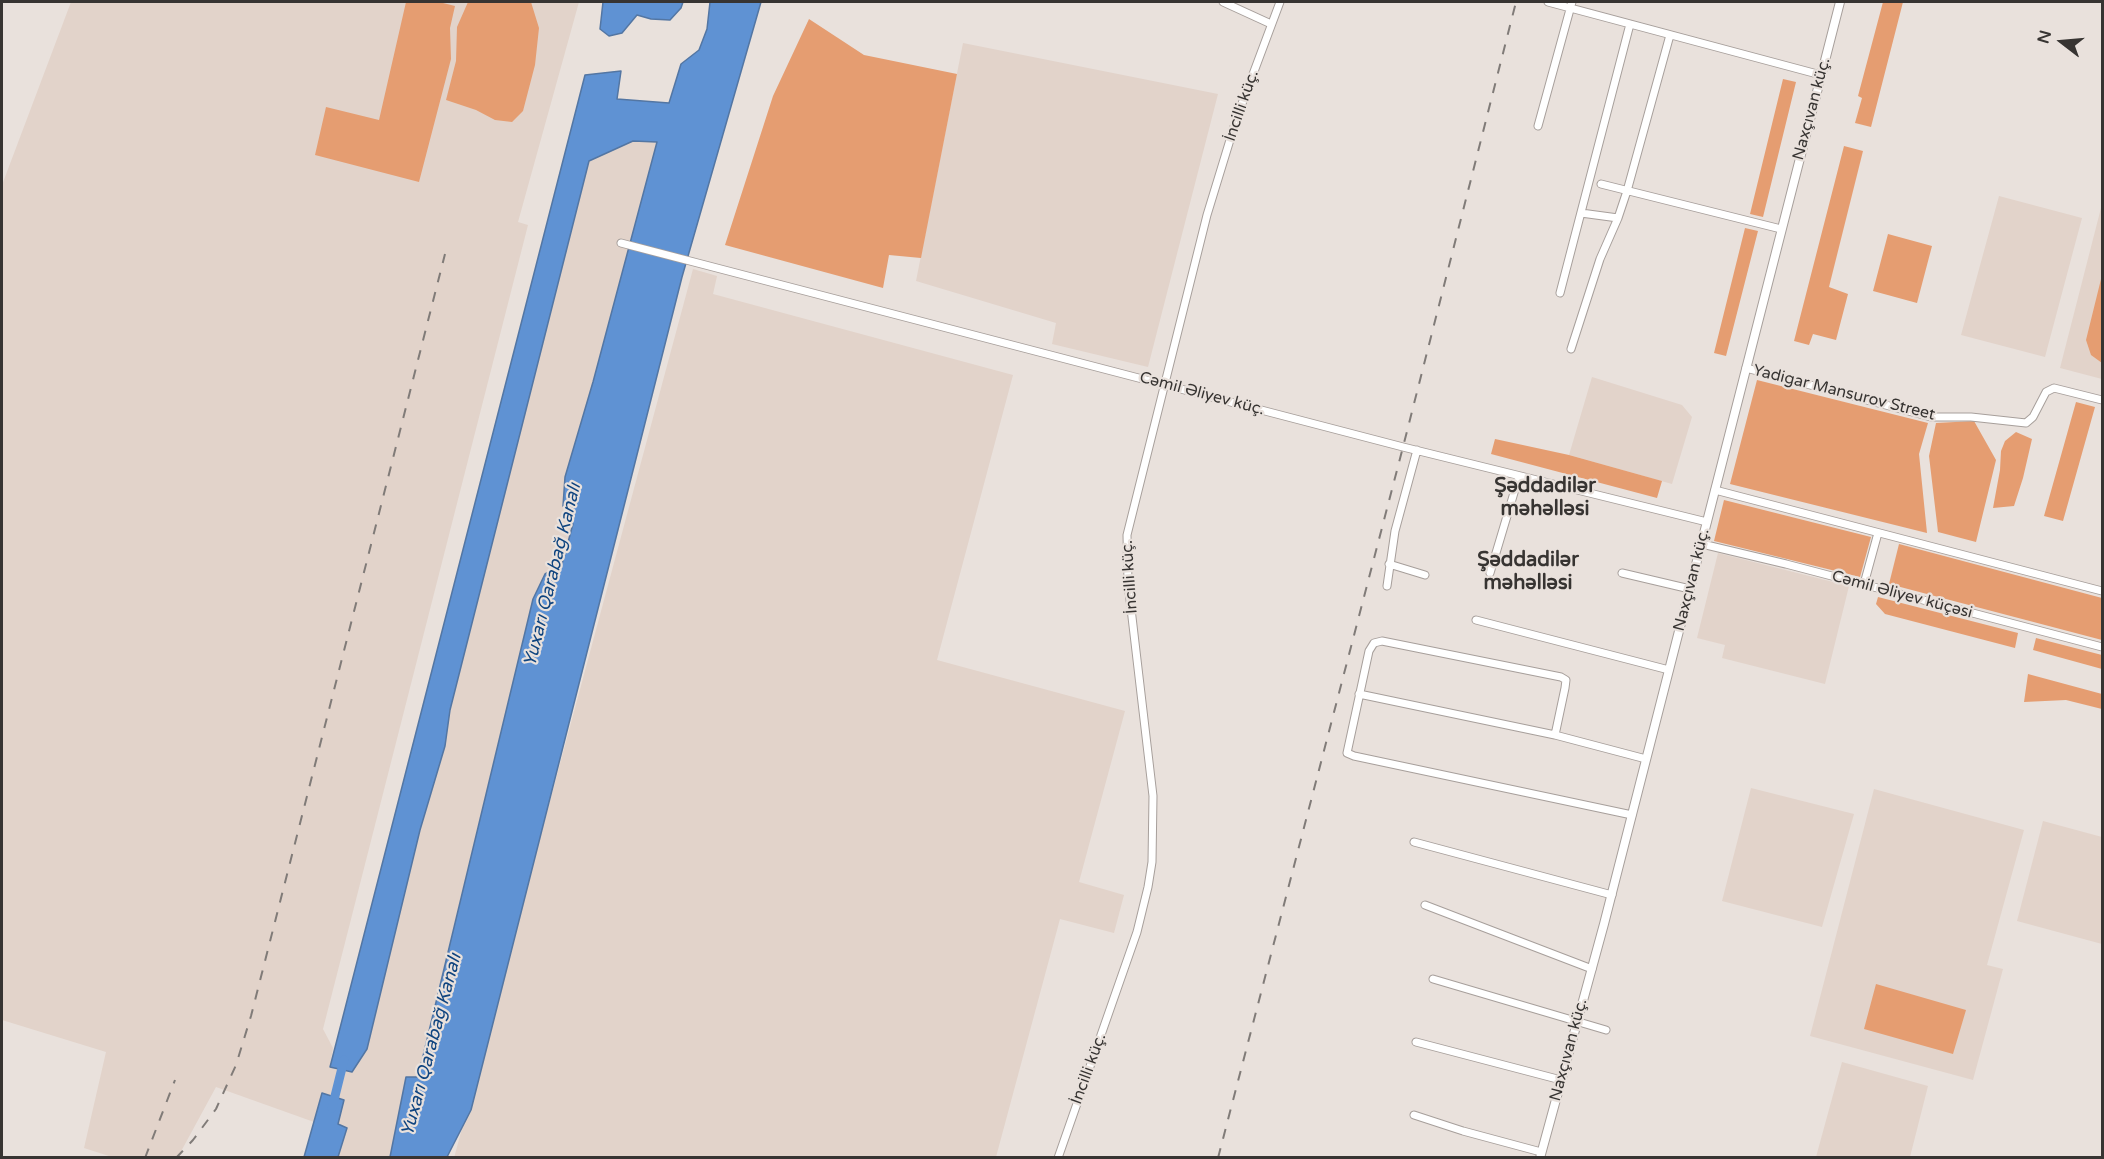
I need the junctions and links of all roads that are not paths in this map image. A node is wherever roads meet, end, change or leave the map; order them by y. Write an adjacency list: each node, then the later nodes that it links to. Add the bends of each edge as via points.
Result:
1 (1223, 2): 6 (street)
2 (1280, 2): 6 (street, İncilli küç.)
3 (1548, 2): 5 (street)
4 (1840, 2): 9 (street, Naxçıvan küç.)
5 (1571, 4): 7 (street); 10 (street)
6 (1271, 24): 20 (street, İncilli küç., via 1207,214)
7 (1630, 24): 8 (street); 13 (street)
8 (1670, 35): 9 (street); 12 (street)
9 (1821, 75): 15 (street, Naxçıvan küç.)
10 (1538, 126)
11 (1601, 184): 12 (street)
12 (1627, 191): 14 (street); 15 (street)
13 (1581, 213): 14 (street); 17 (street)
14 (1618, 218): 18 (street, via 1600,259)
15 (1781, 229): 19 (street, Naxçıvan küç.)
16 (621, 243): 20 (street, Cəmil Əliyev küç.)
17 (1560, 293)
18 (1571, 349)
19 (1746, 368): 21 (street, Yadigar Mansurov Street, via 1932,417 2026,423 2046,392 2054,388); 24 (street, Naxçıvan küç.)
20 (1165, 384): 22 (street, Cəmil Əliyev küç.); 54 (street, İncilli küç., via 1127,535 1128,583 1153,796 1152,862 1137,932)
21 (2103, 400)
22 (1417, 450): 23 (street, Cəmil Əliyev küç.); 28 (street)
23 (1519, 476): 25 (street, Cəmil Əliyev küç.); 29 (street)
24 (1715, 490): 25 (street, Naxçıvan küç.); 26 (street)
25 (1707, 522): 27 (street, Naxçıvan küç.)
26 (1878, 532): 32 (street); 35 (street)
27 (1702, 544): 32 (street, Cəmil Əliyev küçəsi); 34 (street, Naxçıvan küç.)
28 (1389, 564): 31 (street); 33 (street)
29 (1490, 573)
30 (1622, 573): 34 (street)
31 (1425, 575)
32 (1864, 584): 37 (street, Cəmil Əliyev küçəsi)
33 (1387, 586)
34 (1690, 590): 38 (street, Naxçıvan küç.)
35 (2103, 591)
36 (1476, 620): 38 (street)
37 (2103, 647)
38 (1669, 670): 41 (street, Naxçıvan küç.)
39 (1359, 694): 40 (street); 40 (street, via 1369,651 1374,643 1382,641 1561,677 1566,680); 42 (street, via 1347,748 1353,756)
40 (1555, 735): 41 (street)
41 (1646, 759): 42 (street, Naxçıvan küç.)
42 (1632, 815): 44 (street, Naxçıvan küç.)
43 (1414, 842): 44 (street)
44 (1612, 895): 46 (street, Naxçıvan küç.)
45 (1425, 905): 46 (street)
46 (1592, 969): 48 (street, Naxçıvan küç.)
47 (1433, 979): 48 (street)
48 (1577, 1022): 49 (street); 51 (street, Naxçıvan küç.)
49 (1606, 1030)
50 (1416, 1042): 51 (street)
51 (1561, 1080): 53 (street, Naxçıvan küç.)
52 (1414, 1115): 53 (street)
53 (1541, 1155)
54 (1058, 1158)

